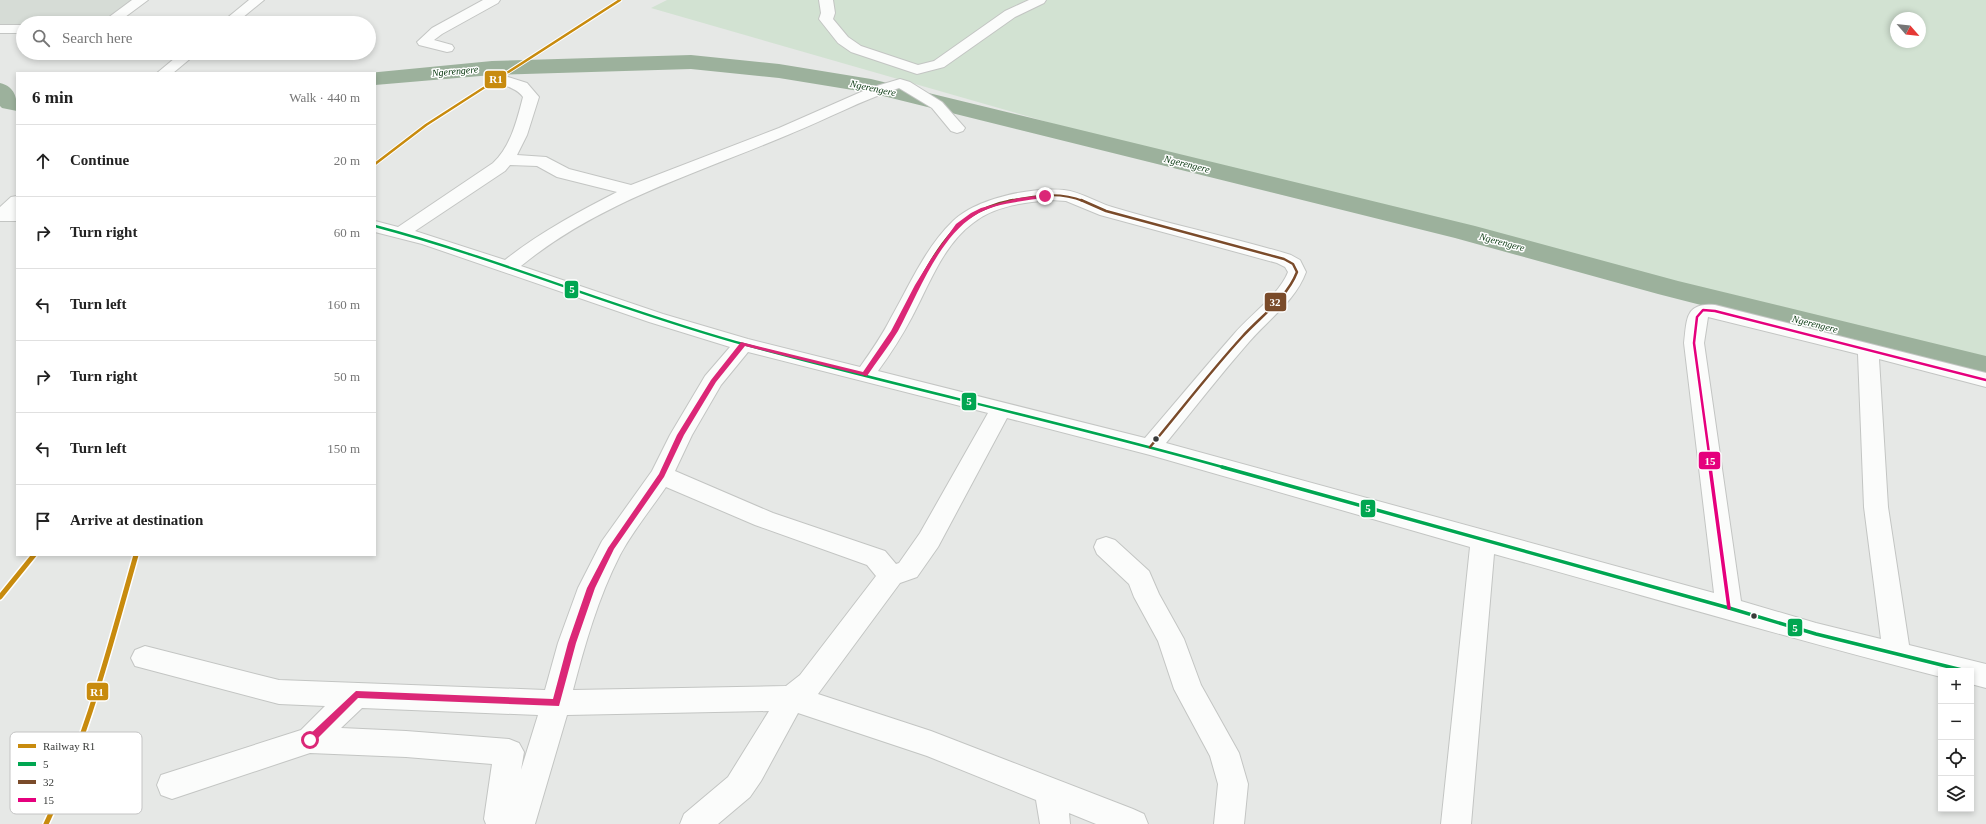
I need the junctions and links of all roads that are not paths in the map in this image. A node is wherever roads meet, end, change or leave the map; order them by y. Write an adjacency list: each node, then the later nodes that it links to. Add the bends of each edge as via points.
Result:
1 (141, 0): 6 (street)
2 (257, 0): 7 (street)
3 (493, 0): 10 (street, via 437,31 424,42)
4 (826, 0): 12 (street, via 826,19 850,46 907,68)
5 (1039, 0): 12 (street, via 1015,11 939,64)
6 (118, 16)
7 (237, 16)
8 (0, 29): 9 (street)
9 (16, 29)
10 (446, 48)
11 (181, 60): 13 (street)
12 (925, 70): 15 (street)
13 (165, 72)
14 (508, 81): 17 (street, via 520,84 530,97)
15 (900, 83): 16 (street, via 937,105); 18 (street)
16 (957, 128)
17 (507, 160): 18 (street, via 540,161 563,173); 23 (street)
18 (632, 191): 24 (street, via 577,220)
19 (16, 202): 20 (street)
20 (0, 216): 21 (street)
21 (16, 216)
22 (376, 226): 23 (street)
23 (402, 232): 24 (street)
24 (508, 267): 25 (street, via 656,318)
25 (743, 344): 27 (street); 31 (street, via 713,381 681,435)
26 (1868, 351): 28 (street); 35 (street, via 1716,311 1703,310 1697,317 1694,343); 36 (street, via 1876,507)
27 (865, 375): 29 (street); 30 (street, via 894,332 931,262 958,226 983,209 1005,203 1065,195 1101,209 1218,239 1293,264 1297,272 1292,283 1242,337)
28 (1986, 380)
29 (1001, 409): 30 (street); 34 (street, via 929,540 908,570)
30 (1150, 447): 32 (street)
31 (662, 475): 34 (street, via 764,519 876,558); 43 (street, via 611,548 591,588 572,643)
32 (1483, 541): 35 (street); 55 (street)
33 (1106, 547): 54 (street, via 1140,578 1147,597 1171,639 1188,689 1224,753 1233,784)
34 (891, 576): 42 (street, via 810,684)
35 (1729, 608): 36 (street, via 1816,634)
36 (1897, 654): 38 (street)
37 (145, 658): 41 (street, via 279,692)
38 (1954, 668)
39 (1974, 673): 40 (street)
40 (1986, 676)
41 (356, 695): 43 (street); 44 (street)
42 (791, 698): 43 (street); 48 (street, via 931,744); 51 (street, via 739,787)
43 (556, 703): 46 (street)
44 (310, 740): 45 (street); 47 (street)
45 (510, 752): 46 (street); 49 (street, via 499,819)
46 (541, 753): 50 (street)
47 (172, 785)
48 (1050, 791): 52 (street); 53 (street)
49 (502, 824)
50 (520, 824)
51 (695, 824)
52 (1055, 824)
53 (1133, 824)
54 (1229, 824)
55 (1456, 824)

